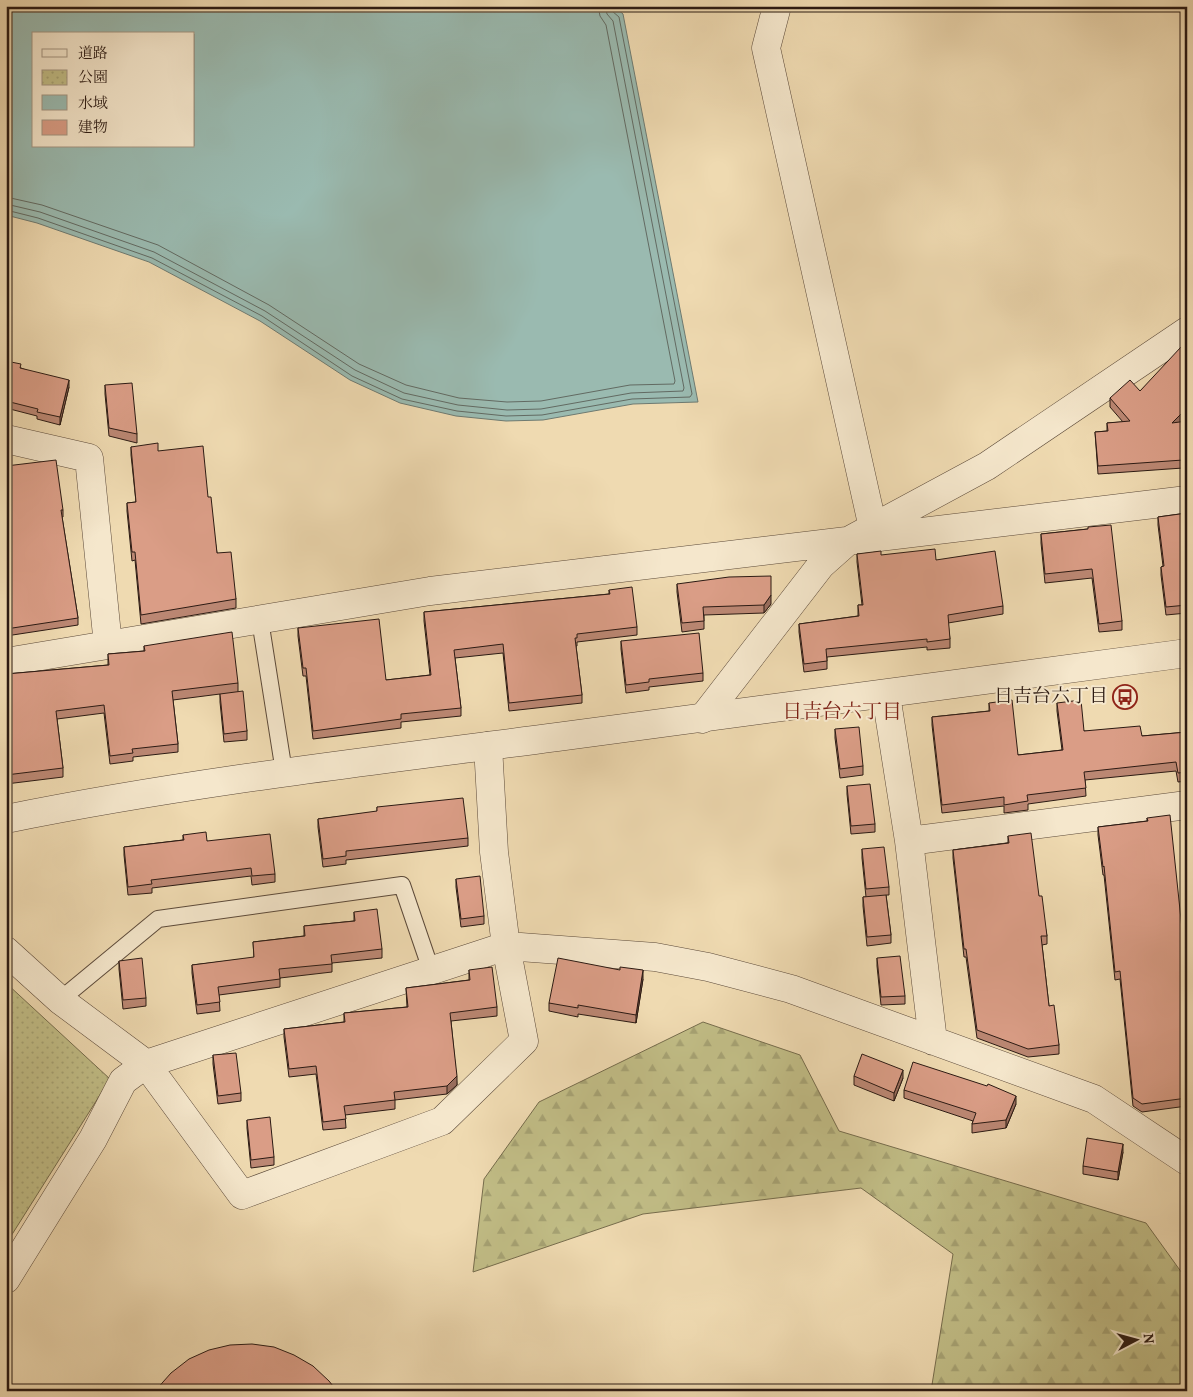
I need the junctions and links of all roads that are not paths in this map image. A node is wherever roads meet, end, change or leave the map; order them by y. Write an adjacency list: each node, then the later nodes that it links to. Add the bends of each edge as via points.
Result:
1 (777, 6): 5 (street, via 766,48)
2 (1187, 330): 5 (street, via 987,466)
3 (6, 439): 8 (street, via 89,458)
4 (1187, 500): 6 (street)
5 (873, 528): 6 (street)
6 (848, 541): 7 (street, via 430,592); 12 (street, via 821,566)
7 (260, 620): 8 (street); 14 (lane)
8 (108, 645): 10 (street)
9 (1187, 653): 11 (street)
10 (6, 662)
11 (886, 695): 12 (street); 17 (street)
12 (702, 719): 13 (street)
13 (488, 746): 14 (street); 18 (street, via 494,852)
14 (284, 772): 16 (street, via 89,802)
15 (1187, 805): 17 (street)
16 (6, 819)
17 (909, 841): 22 (street)
18 (506, 946): 20 (street); 22 (street, via 655,957 708,966 790,989); 23 (street, via 524,1041 442,1121 242,1195)
19 (6, 951): 21 (street)
20 (431, 970): 21 (lane, via 402,885 158,919); 23 (street)
21 (60, 1000): 23 (street)
22 (933, 1040): 24 (street, via 1094,1098)
23 (146, 1064): 25 (street, via 123,1081 93,1139)
24 (1187, 1161)
25 (6, 1279)

